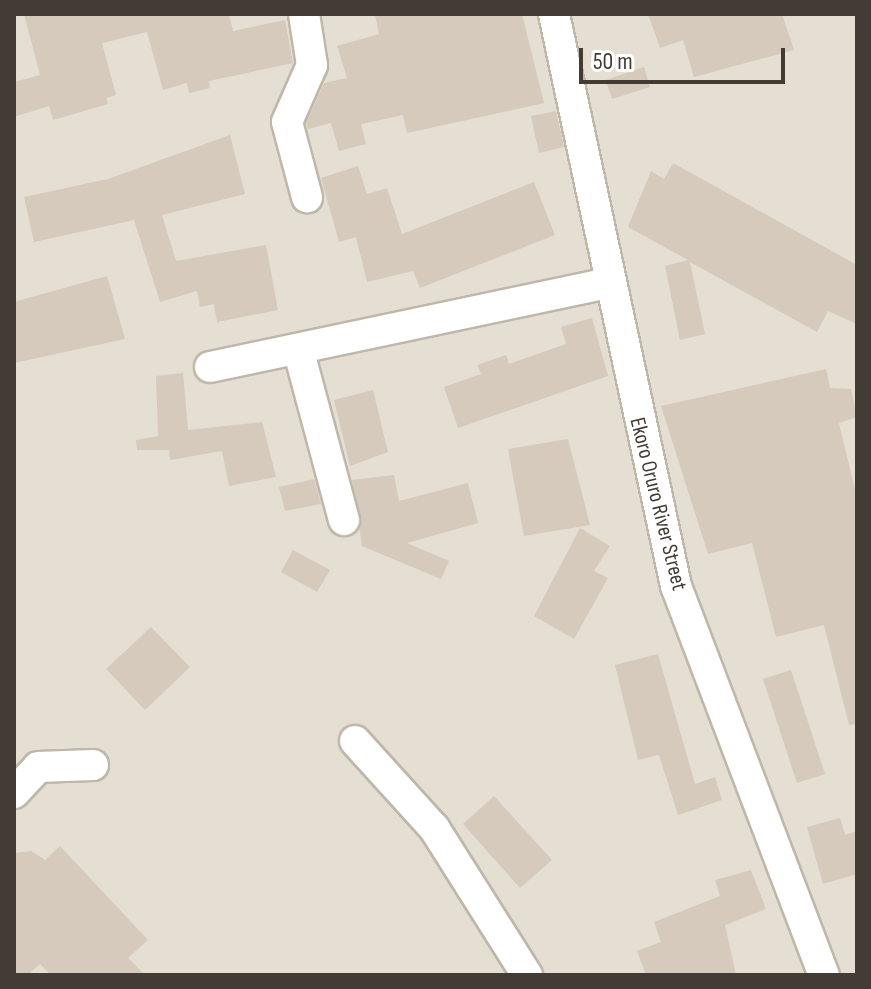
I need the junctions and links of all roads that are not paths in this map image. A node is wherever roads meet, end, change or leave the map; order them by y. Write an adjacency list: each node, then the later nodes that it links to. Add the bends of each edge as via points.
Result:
1 (304, 14): 3 (street, via 312,65 287,122)
2 (554, 14): 4 (street, Ekoro Oruro River Street)
3 (307, 197)
4 (607, 283): 5 (street); 12 (street, Ekoro Oruro River Street, via 676,586)
5 (299, 352): 6 (street); 7 (street)
6 (210, 367)
7 (344, 520)
8 (355, 741): 11 (street, via 434,828)
9 (93, 765): 10 (street, via 38,767)
10 (14, 793)
11 (527, 975)
12 (824, 975)

